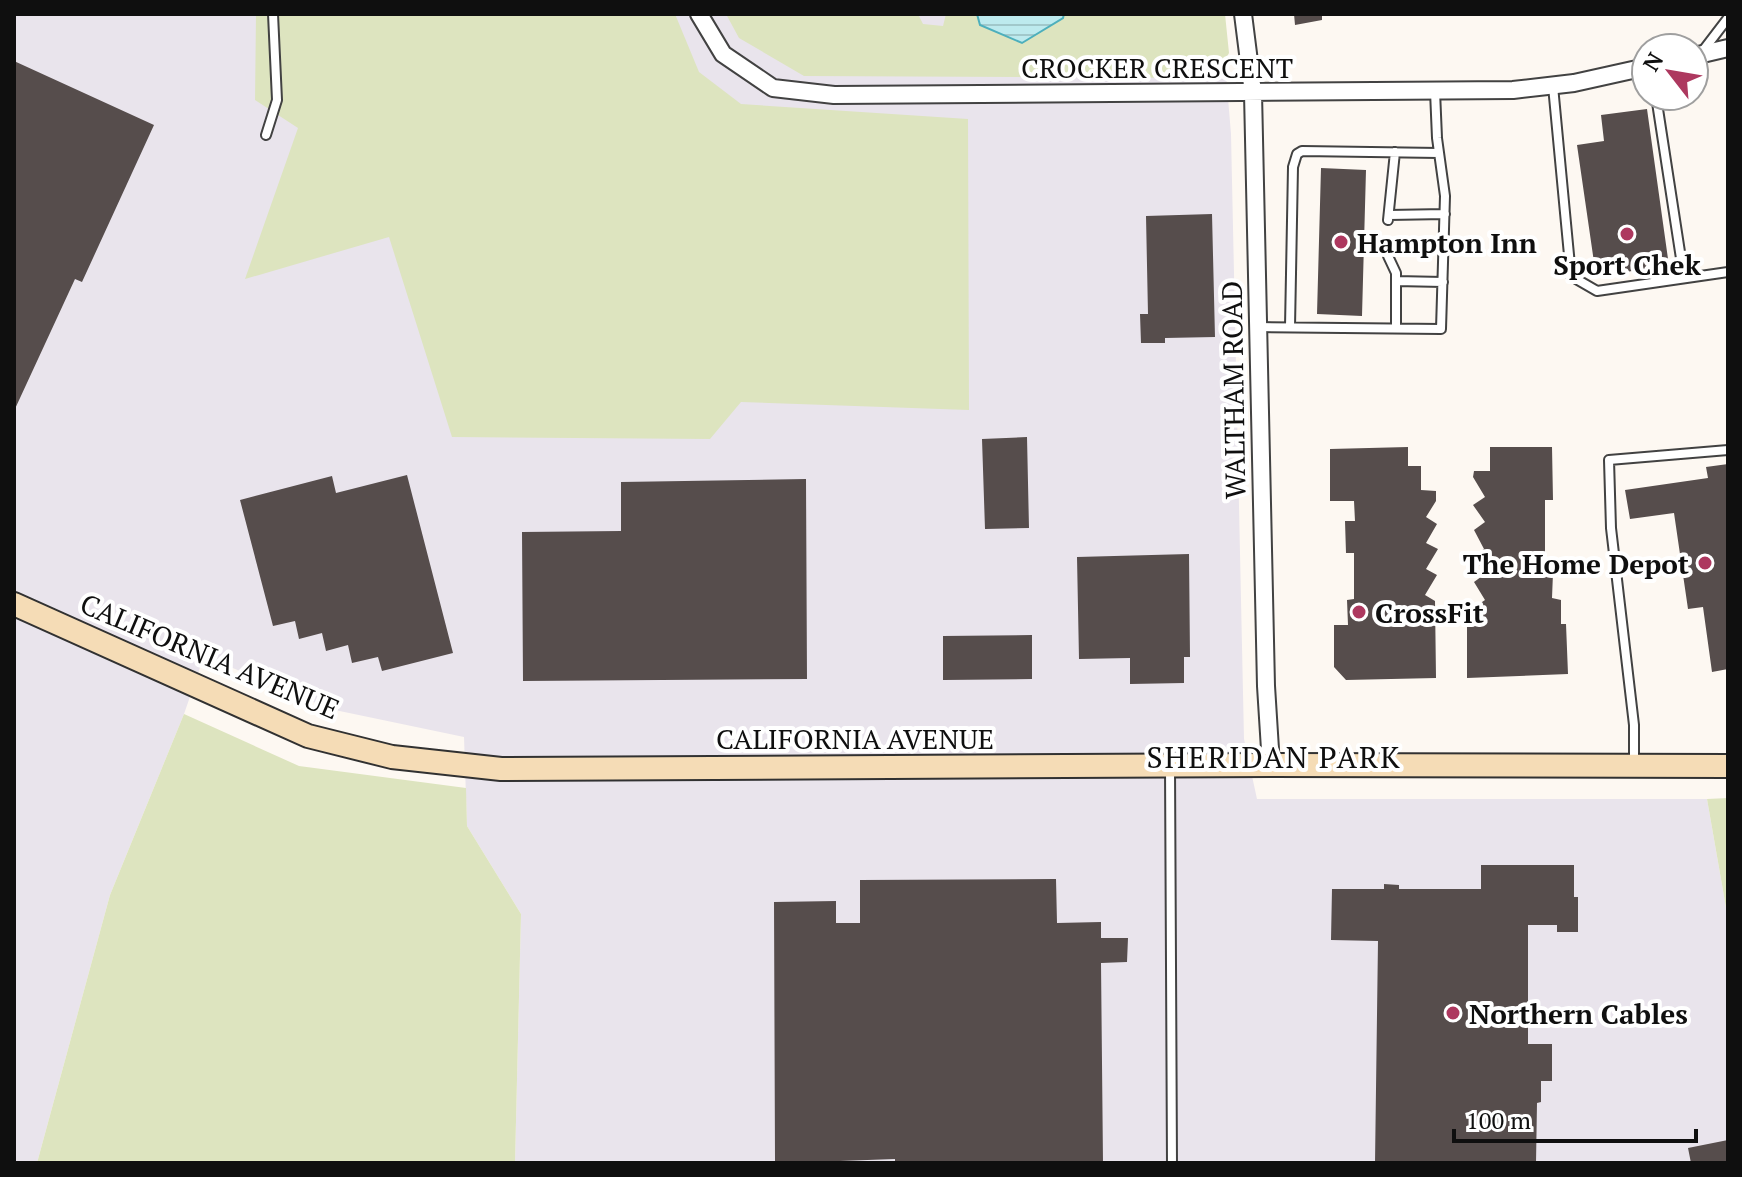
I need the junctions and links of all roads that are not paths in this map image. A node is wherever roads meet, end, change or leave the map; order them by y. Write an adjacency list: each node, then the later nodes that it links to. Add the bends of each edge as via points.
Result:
1 (273, 14): 11 (lane, via 277,100)
2 (699, 14): 9 (street, CROCKER CRESCENT, via 723,54 773,88 834,95)
3 (1243, 14): 9 (street, WALTHAM ROAD)
4 (1728, 18): 5 (lane)
5 (1710, 39)
6 (1630, 70): 7 (street, CROCKER CRESCENT)
7 (1553, 85): 8 (street, CROCKER CRESCENT); 17 (lane, via 1571,276 1597,291)
8 (1435, 91): 9 (street, CROCKER CRESCENT); 13 (lane)
9 (1253, 93): 20 (street, WALTHAM ROAD)
10 (1658, 112): 17 (lane)
11 (266, 135)
12 (1395, 152): 13 (lane); 14 (lane, via 1389,217); 21 (lane, via 1297,154)
13 (1439, 153): 14 (lane)
14 (1445, 214): 19 (lane)
15 (1388, 256): 18 (lane)
16 (1728, 272): 17 (lane)
17 (1684, 278)
18 (1396, 281): 19 (lane); 22 (lane)
19 (1443, 282): 22 (lane, via 1441,329)
20 (1258, 327): 21 (lane); 25 (street, WALTHAM ROAD)
21 (1290, 327): 22 (lane)
22 (1396, 328)
23 (1728, 450): 27 (lane, via 1609,460)
24 (14, 604): 26 (street, CALIFORNIA AVENUE, via 308,736 392,757 501,769)
25 (1271, 765): 26 (street, CALIFORNIA AVENUE); 27 (street, CALIFORNIA AVENUE)
26 (1170, 766): 29 (lane)
27 (1634, 766): 28 (street, CALIFORNIA AVENUE)
28 (1728, 766)
29 (1172, 1163)

